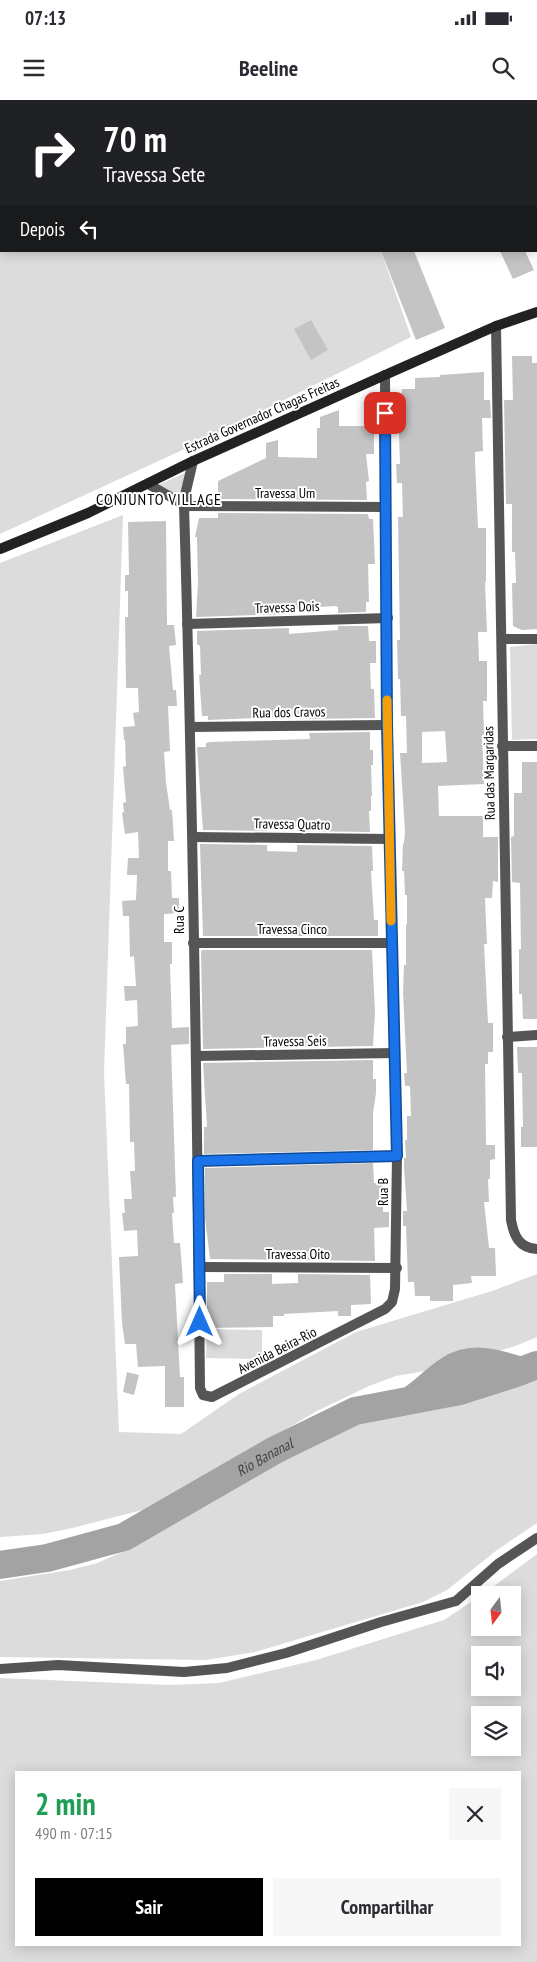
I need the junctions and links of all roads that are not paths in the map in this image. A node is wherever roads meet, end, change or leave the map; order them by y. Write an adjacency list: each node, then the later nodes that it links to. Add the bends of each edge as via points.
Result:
1 (537, 312): 2 (main road, Estrada Governador Chagas Freitas)
2 (496, 326): 3 (main road, Estrada Governador Chagas Freitas); 12 (street, Rua das Margaridas)
3 (385, 375): 4 (main road, Estrada Governador Chagas Freitas); 7 (street, Rua B)
4 (193, 461): 5 (main road, Estrada Governador Chagas Freitas); 6 (street, Rua C)
5 (148, 484): 6 (street); 8 (main road, Estrada Governador Chagas Freitas)
6 (183, 505): 7 (street, Travessa Um); 10 (street, Rua C)
7 (386, 507): 9 (street, Rua B)
8 (0, 549)
9 (388, 618): 10 (street, Travessa Dois); 13 (street, Rua B)
10 (187, 624): 14 (street, Rua C)
11 (537, 639): 12 (street)
12 (503, 640): 15 (street, Rua das Margaridas)
13 (387, 725): 14 (street, Rua dos Cravos); 18 (street, Rua B)
14 (190, 727): 17 (street, Rua C)
15 (502, 746): 16 (street); 22 (street, Rua das Margaridas)
16 (537, 746)
17 (193, 837): 18 (street, Travessa Quatro); 19 (street, Rua C)
18 (390, 838): 20 (street, Rua B)
19 (193, 943): 20 (street, Travessa Cinco); 24 (street, Rua C)
20 (391, 943): 23 (street, Rua B)
21 (537, 1035): 22 (street)
22 (507, 1037): 27 (street, Rua das Margaridas, via 511,1220 518,1241)
23 (395, 1053): 24 (street, Travessa Seis); 25 (street, Rua B)
24 (196, 1056): 26 (street, Rua C)
25 (397, 1156): 26 (street); 29 (street, Rua B)
26 (198, 1161): 28 (street, Rua C)
27 (537, 1249)
28 (200, 1268): 29 (street, Travessa Oito); 31 (street, Rua C)
29 (397, 1268): 30 (street, Rua B, via 392,1302)
30 (380, 1312): 31 (street, Avenida Beira-Rio, via 217,1396 208,1397 201,1393)
31 (200, 1377)
32 (537, 1538): 33 (street, via 498,1564 456,1601 227,1668 184,1672 58,1665)
33 (0, 1669)

